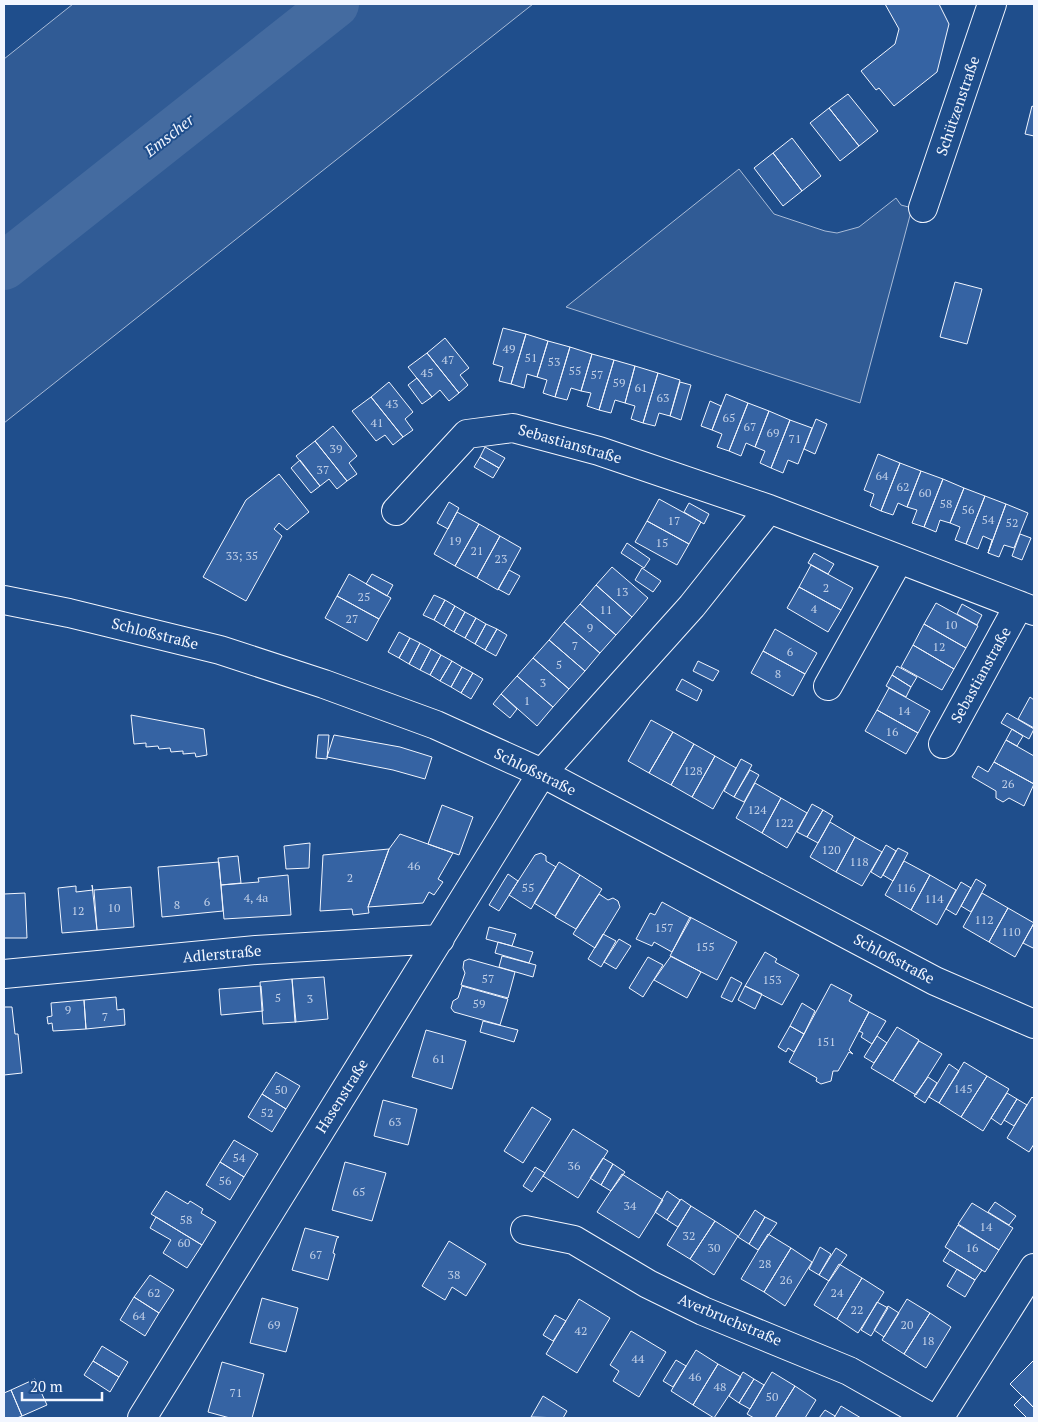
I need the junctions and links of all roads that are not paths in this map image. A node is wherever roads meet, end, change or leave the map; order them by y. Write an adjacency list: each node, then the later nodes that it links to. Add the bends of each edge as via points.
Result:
1 (992, 4): 2 (street, Schützenstraße)
2 (923, 208)
3 (769, 509): 4 (street, Sebastianstraße, via 599,451 513,428 468,434); 5 (street, Sebastianstraße); 10 (street, via 692,606)
4 (396, 511)
5 (899, 559): 7 (street, Sebastianstraße); 8 (street)
6 (4, 600): 10 (street, Schloßstraße, via 220,650 436,725)
7 (1027, 608): 9 (street, Sebastianstraße)
8 (828, 686)
9 (943, 744)
10 (542, 774): 11 (street, Hasenstraße); 13 (street, Schloßstraße, via 935,981)
11 (440, 939): 12 (street, Adlerstraße, via 256,950); 16 (street, Hasenstraße)
12 (4, 974)
13 (1034, 1024)
14 (525, 1230): 17 (street, Averbruchstraße, via 574,1240 702,1311 849,1371)
15 (1034, 1268): 18 (street)
16 (142, 1418)
17 (932, 1418)
18 (938, 1418)

